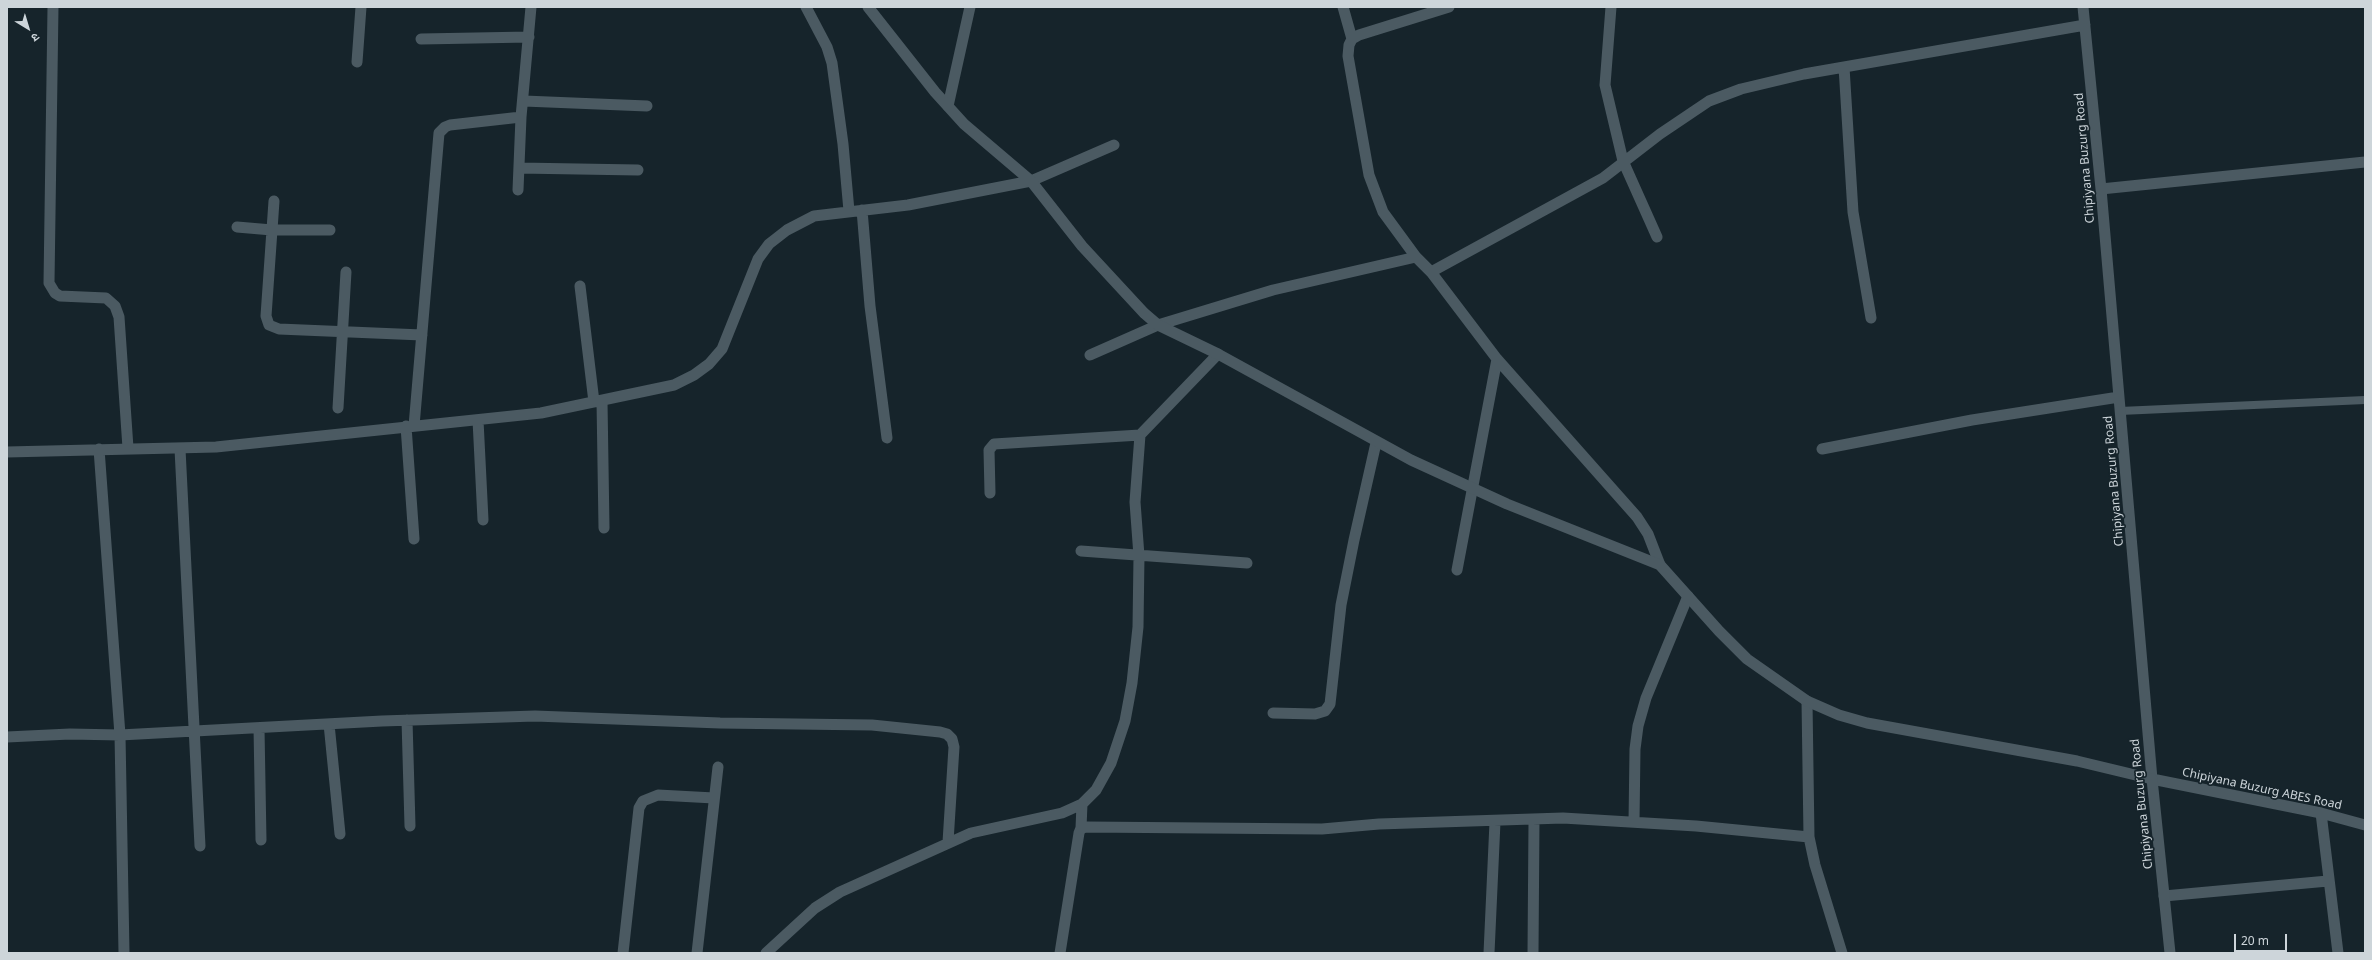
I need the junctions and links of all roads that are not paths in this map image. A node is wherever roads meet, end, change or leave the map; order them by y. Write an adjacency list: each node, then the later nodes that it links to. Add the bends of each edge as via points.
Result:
1 (53, 7): 57 (street, via 49,284 60,296 106,298 115,306 119,317)
2 (361, 7): 15 (street)
3 (531, 7): 12 (street)
4 (806, 7): 31 (street, via 824,41 832,64)
5 (868, 7): 19 (street)
6 (970, 7): 19 (street)
7 (1343, 7): 14 (street)
8 (1449, 7): 14 (street)
9 (1611, 7): 22 (street, via 1605,85)
10 (2083, 7): 11 (street, Chipiyana Buzurg Road)
11 (2085, 25): 16 (street); 27 (street, Chipiyana Buzurg Road)
12 (529, 37): 13 (street); 17 (street)
13 (421, 39)
14 (1352, 39): 36 (street, via 1348,56 1369,175 1383,212)
15 (357, 62)
16 (1844, 67): 22 (street, via 1741,89 1709,101); 40 (street, via 1853,212)
17 (524, 101): 18 (street); 20 (street)
18 (647, 106)
19 (948, 106): 26 (street, via 1003,159)
20 (521, 118): 24 (street); 43 (street, via 450,125 439,133)
21 (1114, 145): 26 (street)
22 (1623, 161): 35 (street); 38 (street, via 1603,178)
23 (2365, 162): 27 (street)
24 (519, 168): 25 (street); 28 (street)
25 (638, 170)
26 (1031, 181): 30 (street, via 908,205); 41 (street, via 1082,246)
27 (2102, 189): 47 (street, Chipiyana Buzurg Road)
28 (518, 190)
29 (274, 200): 33 (street)
30 (862, 210): 31 (street); 55 (street, via 870,306)
31 (849, 211): 49 (street, via 814,216 787,230 768,244 758,259 722,349 710,364 674,385)
32 (237, 227): 33 (street)
33 (272, 230): 34 (street); 42 (street, via 266,316 269,325 279,329)
34 (330, 230)
35 (1657, 237)
36 (1416, 257): 38 (street); 41 (street, via 1273,290)
37 (346, 272): 42 (street)
38 (1431, 272): 46 (street)
39 (580, 286): 49 (street)
40 (1871, 318)
41 (1158, 325): 44 (street); 45 (street)
42 (344, 332): 43 (street); 50 (street)
43 (422, 335): 53 (street)
44 (1218, 354): 54 (street); 56 (street)
45 (1090, 355)
46 (1497, 359): 62 (street); 70 (street, via 1637,518 1648,534)
47 (2119, 397): 51 (street, Chipiyana Buzurg Road); 60 (street, via 1972,420)
48 (2365, 400): 51 (lane)
49 (598, 401): 52 (street, via 541,413); 65 (street)
50 (338, 408)
51 (2120, 411): 82 (street, Chipiyana Buzurg Road)
52 (478, 420): 53 (street); 64 (street)
53 (410, 426): 59 (street); 66 (street)
54 (1140, 434): 63 (street, via 994,444 989,450); 68 (street, via 1135,502)
55 (887, 438)
56 (1376, 443): 62 (street); 74 (street, via 1341,605 1330,704 1325,711 1315,714)
57 (128, 448): 58 (street); 59 (street)
58 (99, 449): 61 (street); 79 (street)
59 (180, 449): 78 (street)
60 (1822, 449)
61 (7, 452)
62 (1471, 488): 70 (street); 71 (street)
63 (990, 493)
64 (483, 520)
65 (604, 528)
66 (414, 539)
67 (1081, 552): 68 (street)
68 (1139, 556): 69 (street); 84 (street, via 1138,627 1125,722 1111,763 1096,790)
69 (1247, 563)
70 (1660, 565): 72 (street, Chipiyana Buzurg ABES Road)
71 (1457, 570)
72 (1688, 596): 73 (street, Chipiyana Buzurg ABES Road, via 1747,659); 88 (street, via 1646,698 1638,726 1635,749)
73 (1807, 701): 82 (street, Chipiyana Buzurg ABES Road, via 1839,715 1867,723 2077,761); 93 (street)
74 (1273, 713)
75 (407, 720): 76 (street); 90 (street); 95 (street, via 534,716 720,723 872,725 940,732 952,739 954,747)
76 (329, 724): 77 (street); 92 (street)
77 (259, 728): 78 (street); 94 (street)
78 (195, 731): 79 (street); 96 (street)
79 (120, 735): 80 (street); 99 (street)
80 (7, 737)
81 (718, 767): 83 (street)
82 (2152, 779): 85 (street, Chipiyana Buzurg ABES Road); 98 (street, Chipiyana Buzurg Road)
83 (714, 798): 100 (street, via 658,795 649,797 639,808); 101 (street)
84 (1082, 804): 91 (street); 95 (street, via 1062,813 971,833)
85 (2321, 813): 89 (street, Chipiyana Buzurg ABES Road); 97 (street)
86 (1534, 820): 87 (street); 88 (street, via 1563,818); 105 (street)
87 (1495, 822): 91 (street, via 1379,824 1322,829); 104 (street)
88 (1634, 822): 93 (street)
89 (2365, 825)
90 (410, 826)
91 (1081, 828): 103 (street, via 1063,921)
92 (340, 834)
93 (1809, 836): 106 (street, via 1815,865)
94 (260, 840)
95 (948, 842): 102 (street, via 840,892 815,908)
96 (200, 846)
97 (2328, 881): 98 (street); 108 (street)
98 (2164, 896): 107 (street, Chipiyana Buzurg Road)
99 (124, 953)
100 (623, 953)
101 (697, 953)
102 (766, 953)
103 (1060, 953)
104 (1488, 953)
105 (1533, 953)
106 (1842, 953)
107 (2170, 953)
108 (2338, 953)

